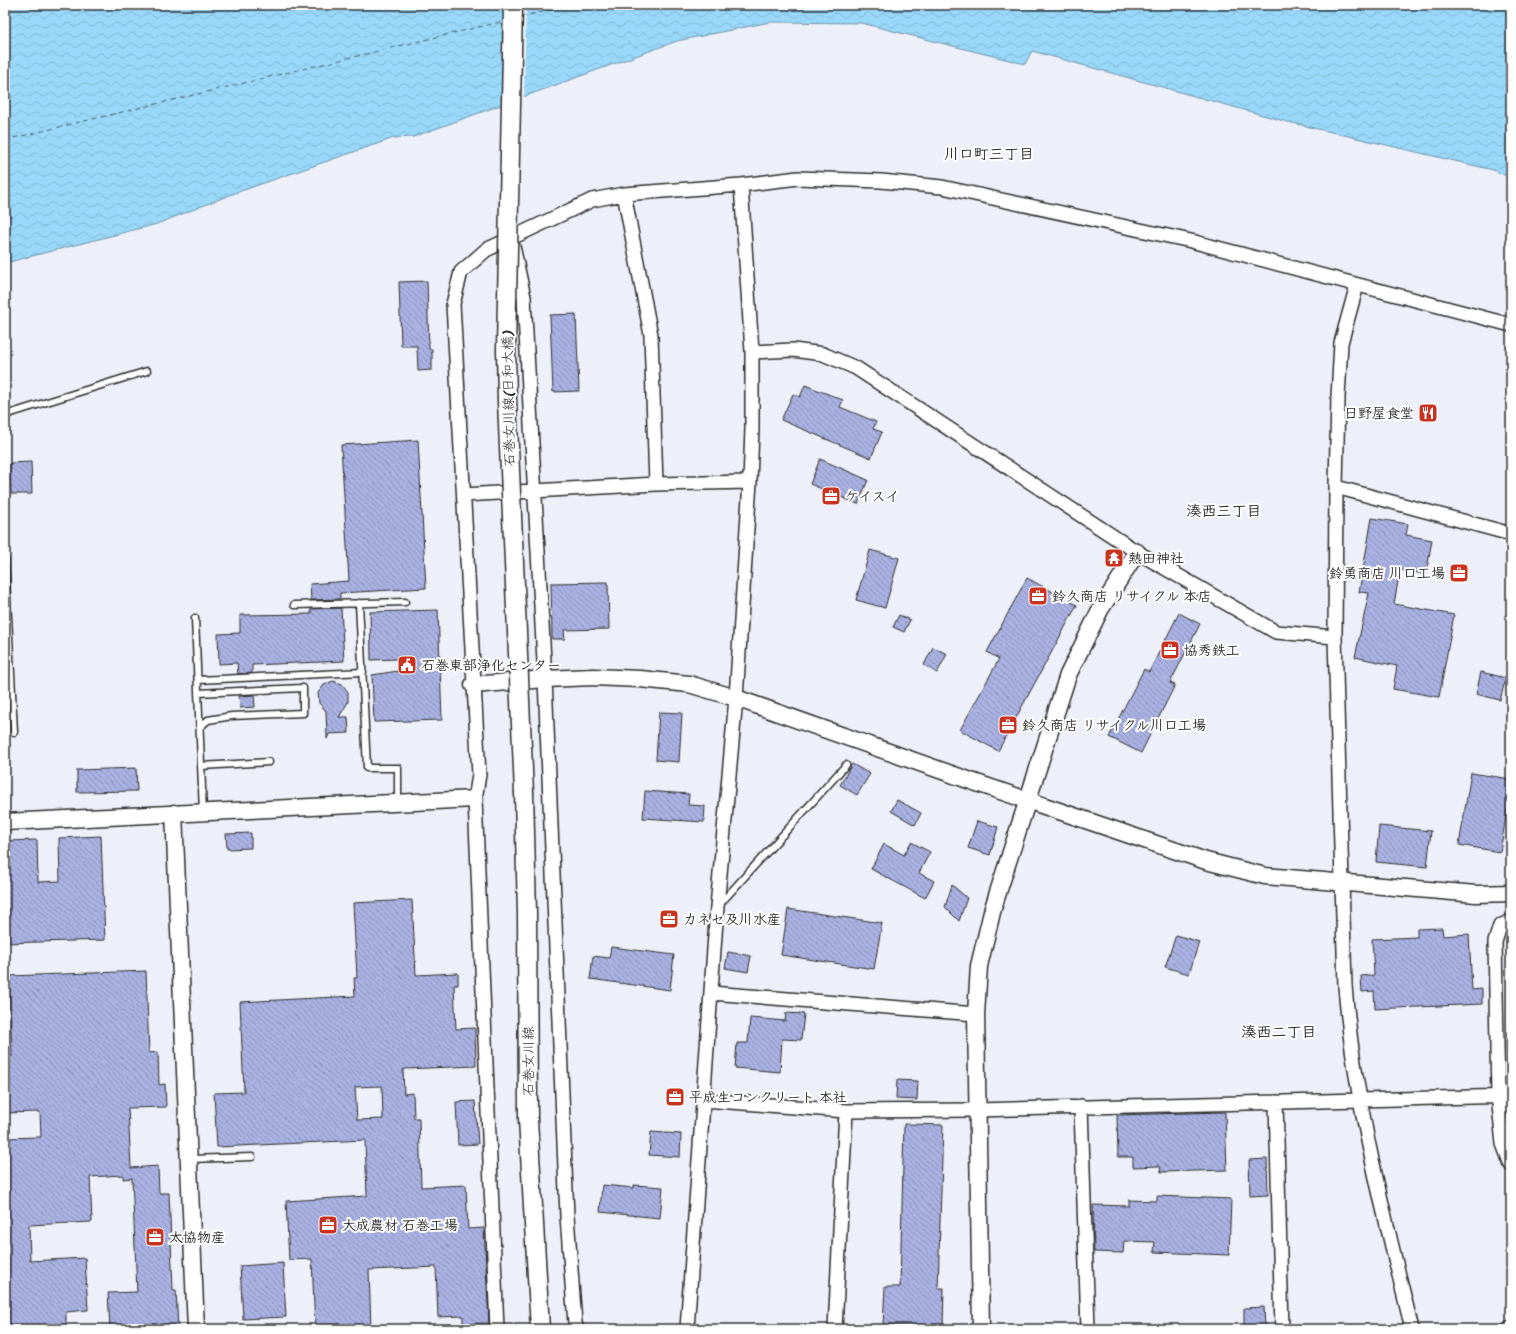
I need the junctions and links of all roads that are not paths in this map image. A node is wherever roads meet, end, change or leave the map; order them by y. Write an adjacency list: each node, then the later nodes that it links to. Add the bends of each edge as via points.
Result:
1 (513, 5): 34 (main road, 石巻女川線(日和大橋), bridge, via 506,341)
2 (741, 185): 3 (street); 5 (street, via 798,178 881,181 942,187 1191,241); 7 (street)
3 (624, 194): 4 (street, via 592,200); 11 (street, via 651,335)
4 (511, 238): 13 (street, via 524,297); 14 (street, via 486,250 461,272 453,304)
5 (1357, 285): 6 (street); 12 (street, via 1341,343)
6 (1511, 325)
7 (752, 352): 10 (street); 16 (street, via 793,350 823,354 856,368)
8 (147, 371): 9 (lane)
9 (5, 416)
10 (750, 482): 11 (street); 28 (street)
11 (656, 484): 13 (street)
12 (1336, 487): 15 (street); 22 (street)
13 (534, 491): 14 (street); 24 (street)
14 (464, 495): 26 (street)
15 (1511, 534)
16 (1137, 552): 22 (street, via 1276,632); 36 (street, via 1100,610 1068,675)
17 (5, 559): 30 (lane)
18 (405, 602): 19 (lane)
19 (359, 603): 20 (lane); 23 (lane)
20 (294, 605)
21 (195, 618): 25 (lane)
22 (1335, 637): 41 (street)
23 (363, 672): 25 (lane); 37 (lane, via 368,768 398,768)
24 (545, 679): 26 (street); 28 (street, via 640,679 689,684); 61 (street, via 567,1208)
25 (198, 680): 27 (lane)
26 (473, 685): 35 (street, via 478,775)
27 (198, 693): 29 (lane); 29 (lane, via 303,688 304,712 225,717 208,720)
28 (736, 698): 36 (street); 43 (street)
29 (200, 726): 33 (lane)
30 (14, 732)
31 (269, 762): 33 (lane)
32 (846, 765): 43 (lane)
33 (201, 766): 38 (lane)
34 (524, 792): 60 (main road, 石巻女川線, via 528,1119)
35 (475, 799): 37 (street); 59 (street)
36 (1027, 800): 41 (street, via 1206,861 1265,876); 46 (street, via 992,908 979,966)
37 (398, 803): 38 (street)
38 (203, 812): 39 (street)
39 (174, 813): 40 (street); 55 (street)
40 (5, 822)
41 (1341, 883): 42 (street, via 1476,894); 49 (street, via 1348,1031)
42 (1511, 893)
43 (717, 907): 45 (street)
44 (1511, 922): 47 (street, via 1500,926 1494,942)
45 (711, 993): 46 (street); 48 (street)
46 (976, 1014): 52 (street)
47 (1504, 1096): 49 (street); 56 (street, via 1503,1144)
48 (704, 1100): 53 (street); 62 (street)
49 (1361, 1100): 50 (street); 67 (street, via 1365,1130)
50 (1276, 1102): 51 (street); 66 (street)
51 (1081, 1106): 52 (street); 65 (street)
52 (976, 1110): 53 (street); 64 (street)
53 (846, 1111): 63 (street)
54 (252, 1157): 55 (lane)
55 (189, 1159): 58 (street)
56 (1511, 1165)
57 (1511, 1327): 68 (street)
58 (196, 1329)
59 (497, 1329)
60 (540, 1329)
61 (577, 1329)
62 (687, 1329)
63 (835, 1329)
64 (980, 1329)
65 (1088, 1329)
66 (1282, 1329)
67 (1412, 1329)
68 (1508, 1329)

